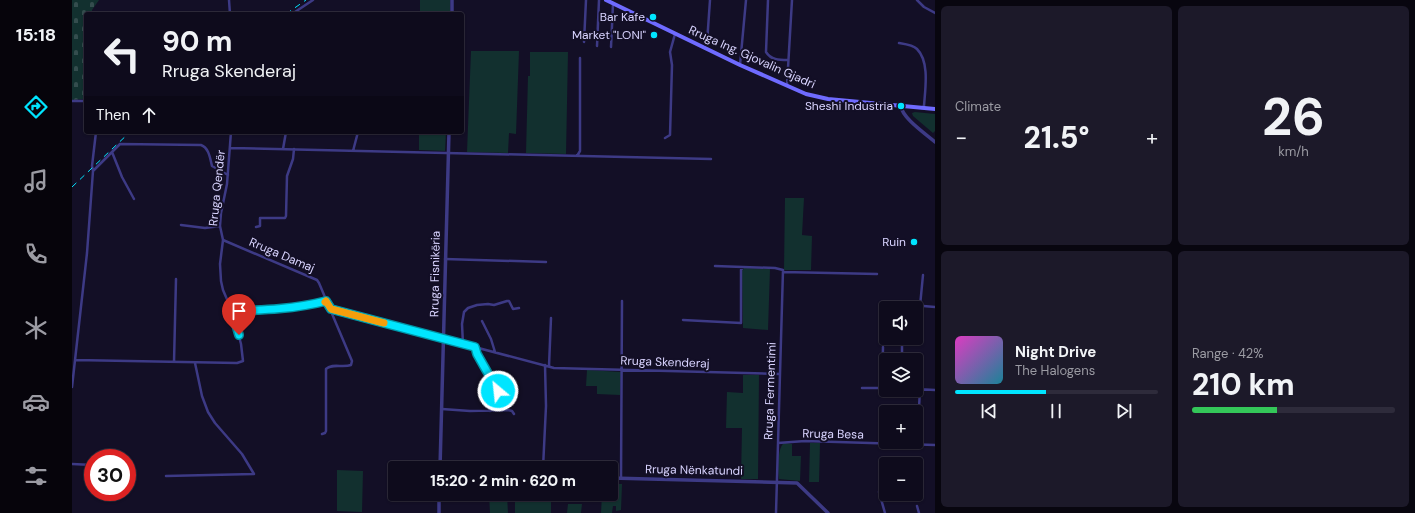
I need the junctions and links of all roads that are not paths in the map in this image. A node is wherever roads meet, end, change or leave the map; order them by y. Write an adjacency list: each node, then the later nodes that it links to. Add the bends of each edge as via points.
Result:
1 (229, 0): 13 (street)
2 (313, 0): 14 (street)
3 (452, 0): 15 (street)
4 (586, 0): 18 (street)
5 (599, 0): 20 (street)
6 (606, 0): 12 (main road, Rruga Ing. Gjovalin Gjadri)
7 (710, 0): 22 (street)
8 (746, 0): 25 (street)
9 (768, 0): 24 (street, via 766,52 770,58)
10 (792, 0): 24 (street)
11 (917, 0): 16 (street)
12 (613, 4): 17 (main road, Rruga Ing. Gjovalin Gjadri); 21 (street)
13 (230, 12)
14 (295, 12)
15 (452, 12)
16 (935, 13)
17 (675, 34): 22 (main road, Rruga Ing. Gjovalin Gjadri); 37 (street, via 670,55 670,135)
18 (584, 42)
19 (900, 43): 30 (street, via 918,49 925,66 927,74)
20 (597, 46)
21 (611, 46)
22 (705, 48): 25 (main road, Rruga Ing. Gjovalin Gjadri)
23 (580, 58): 45 (street, via 580,151)
24 (788, 60): 26 (street)
25 (740, 65): 26 (main road, Rruga Ing. Gjovalin Gjadri)
26 (786, 86): 29 (main road, Rruga Ing. Gjovalin Gjadri, via 813,96)
27 (84, 100): 28 (street)
28 (72, 101)
29 (901, 106): 30 (main road, Rruga Ing. Gjovalin Gjadri); 38 (street, via 906,117)
30 (922, 108): 31 (main road, Rruga Ing. Gjovalin Gjadri)
31 (935, 110)
32 (96, 134): 47 (street)
33 (231, 134): 39 (street, Rruga Qendër)
34 (286, 134): 40 (street)
35 (357, 134): 42 (street)
36 (449, 134): 44 (street, Rruga Fisnikëria)
37 (665, 138)
38 (935, 142)
39 (230, 148): 40 (street); 48 (street, Rruga Qendër)
40 (283, 149): 41 (street)
41 (294, 149): 42 (street); 52 (street, via 288,176 286,216 260,218 260,226)
42 (353, 151): 44 (street)
43 (112, 152): 47 (street); 48 (street, via 120,144 201,145 208,150 212,166); 49 (street)
44 (448, 153): 45 (street); 54 (street, Rruga Fisnikëria)
45 (577, 156): 46 (street)
46 (711, 159)
47 (93, 171): 79 (street)
48 (228, 176): 51 (street, Rruga Qendër)
49 (134, 200)
50 (181, 225): 51 (street, via 205,228)
51 (220, 226): 53 (street, Rruga Qendër)
52 (256, 227)
53 (223, 240): 62 (street, Rruga Damaj, via 317,280); 69 (street, Rruga Qendër, via 221,281)
54 (445, 259): 55 (street); 73 (street, Rruga Fisnikëria)
55 (546, 262)
56 (715, 266): 57 (street)
57 (743, 267): 58 (street, via 774,268); 71 (street, via 741,323)
58 (783, 271): 59 (street); 85 (street, Rruga Fermentimi)
59 (877, 274)
60 (923, 275): 64 (street)
61 (176, 279): 80 (street)
62 (326, 301): 68 (street, Rruga Damaj); 69 (street, via 308,306)
63 (622, 301): 84 (street)
64 (920, 301)
65 (923, 306): 66 (street)
66 (935, 307)
67 (519, 308): 74 (street, via 513,309 507,301 468,308 462,318)
68 (331, 309): 73 (street, Rruga Skenderaj); 94 (street, Rruga Damaj, via 352,361 351,365 330,366 326,369 326,430)
69 (232, 311): 81 (street, Rruga Qendër, via 241,344 242,361)
70 (551, 318): 83 (street)
71 (683, 320)
72 (482, 321): 77 (street)
73 (443, 339): 74 (street, Rruga Skenderaj); 91 (street, Rruga Fisnikëria)
74 (463, 344): 75 (street, Rruga Skenderaj)
75 (475, 347): 77 (street, Rruga Skenderaj); 92 (street, via 498,391 490,398)
76 (883, 347): 78 (street)
77 (495, 352): 82 (street, Rruga Skenderaj)
78 (883, 353)
79 (75, 360): 80 (street, Rruga Qendër); 86 (street)
80 (174, 362): 81 (street, Rruga Qendër)
81 (195, 363): 101 (street, via 208,412 242,454 254,474)
82 (545, 365): 83 (street, Rruga Skenderaj); 98 (street)
83 (549, 366): 84 (street, Rruga Skenderaj, via 560,369)
84 (621, 370): 85 (street, Rruga Skenderaj); 102 (street)
85 (780, 374): 95 (street, Rruga Fermentimi)
86 (72, 387)
87 (862, 388): 88 (street)
88 (879, 388)
89 (923, 389): 90 (street)
90 (935, 390)
91 (442, 408): 92 (street); 97 (street, Rruga Fisnikëria)
92 (490, 411): 93 (street, via 508,410)
93 (514, 414)
94 (322, 434)
95 (778, 443): 96 (street, Rruga Besa, via 805,441); 103 (street, Rruga Fermentimi)
96 (935, 445)
97 (440, 461)
98 (544, 461)
99 (72, 464): 100 (street)
100 (84, 465)
101 (166, 476)
102 (621, 478): 103 (street, Rruga Nënkatundi)
103 (777, 482): 108 (street, Rruga Fermentimi); 109 (street, Rruga Nënkatundi, via 797,483)
104 (440, 501): 107 (street)
105 (882, 501): 110 (street)
106 (917, 506): 111 (street)
107 (439, 513)
108 (776, 513)
109 (828, 513)
110 (885, 513)
111 (919, 513)

